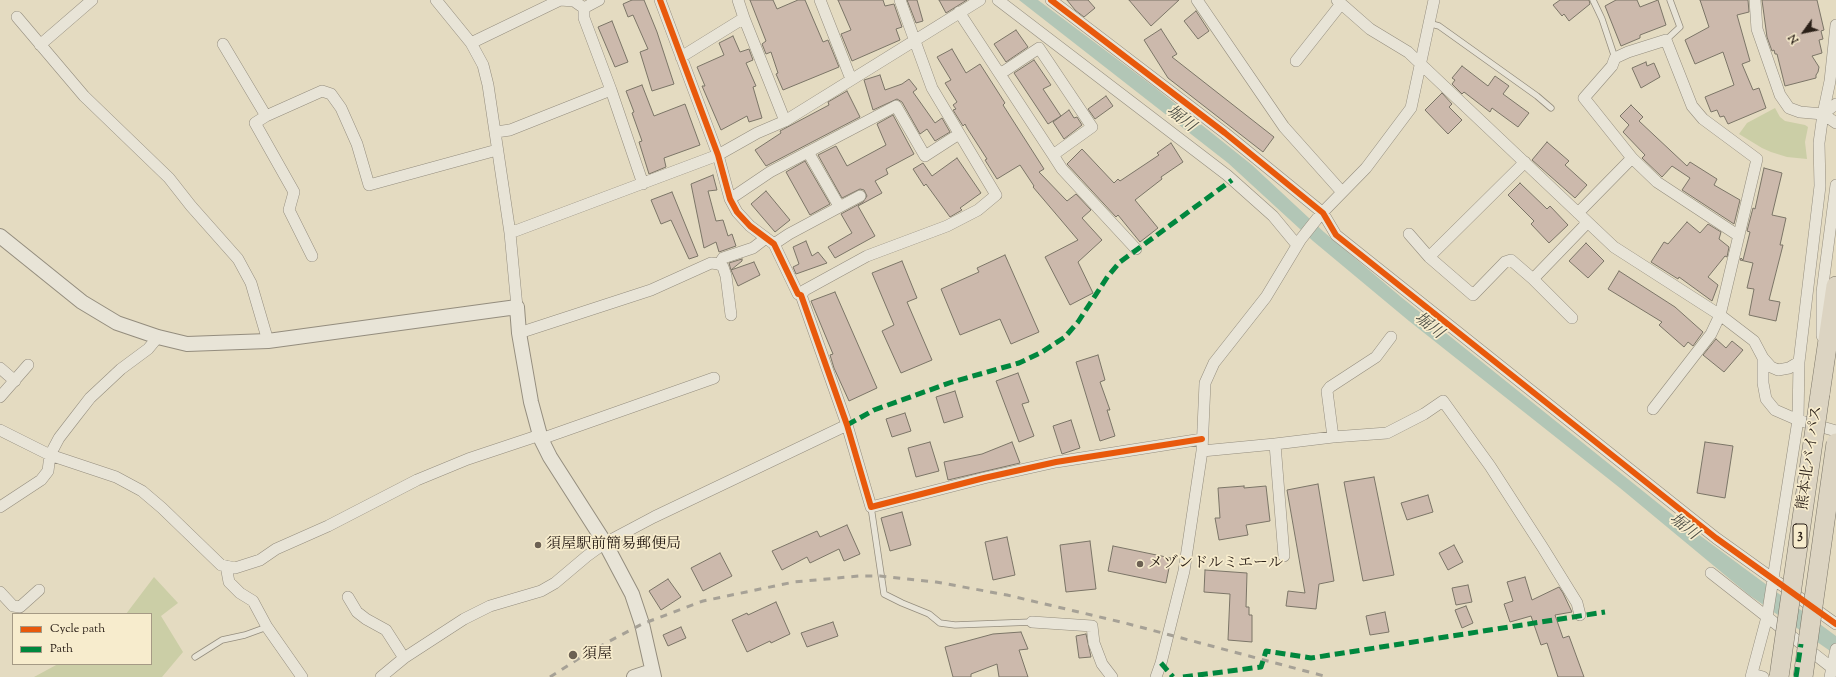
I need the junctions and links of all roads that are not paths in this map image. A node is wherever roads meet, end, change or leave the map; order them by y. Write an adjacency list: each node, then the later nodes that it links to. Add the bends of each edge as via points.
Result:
1 (92, 0): 28 (street)
2 (436, 0): 26 (street)
3 (560, 0): 18 (street, via 574,1); 26 (street)
4 (599, 0): 18 (street)
5 (660, 0): 29 (street)
6 (738, 0): 21 (street)
7 (820, 0): 34 (street)
8 (900, 0): 24 (street)
9 (980, 0): 19 (street)
10 (998, 0): 64 (street, via 1227,176)
11 (1051, 0): 57 (street, via 1225,133)
12 (1197, 0): 52 (street, via 1284,127)
13 (1434, 0): 22 (street)
14 (1594, 0): 30 (lane)
15 (1670, 0): 25 (lane, via 1680,27)
16 (1755, 0): 38 (street, via 1757,29 1780,95 1789,108 1800,112)
17 (1339, 2): 31 (street); 32 (street, via 1370,29 1408,52)
18 (584, 8): 35 (street, via 584,18)
19 (959, 12): 24 (street); 33 (street)
20 (17, 17): 28 (street)
21 (744, 18): 29 (street); 40 (street)
22 (1428, 23): 32 (street); 37 (lane, via 1439,26)
23 (1836, 25): 38 (street, via 1830,81)
24 (915, 40): 34 (street); 43 (street, via 932,88)
25 (1666, 40): 30 (street); 62 (street, via 1692,106 1702,120 1757,159)
26 (471, 43): 42 (street, via 483,64)
27 (223, 44): 39 (street)
28 (40, 45): 79 (street, via 84,96 169,178 238,259 251,283)
29 (681, 57): 46 (street)
30 (1615, 58): 48 (street, via 1612,66 1584,98)
31 (1296, 61)
32 (1420, 64): 49 (street); 52 (street, via 1411,108 1366,168)
33 (1000, 74): 47 (street); 47 (street, via 1039,48 1092,127)
34 (851, 79): 40 (street)
35 (611, 90): 42 (street, via 510,130); 50 (street)
36 (1836, 104): 38 (street)
37 (1551, 108)
38 (1823, 114): 41 (street); 81 (street, via 1819,144 1820,186)
39 (266, 116): 44 (street, via 322,91 331,94 341,108 357,144 370,185); 66 (street, via 255,123 294,192 289,210)
40 (785, 120): 46 (street)
41 (1836, 123)
42 (496, 132): 44 (street)
43 (959, 134): 45 (street, via 925,156 896,106); 71 (street, via 996,194 978,210 947,226 867,256 805,290)
44 (497, 150): 59 (street)
45 (808, 152): 54 (street, via 770,172); 55 (street)
46 (718, 155): 50 (street); 54 (street)
47 (1053, 155): 65 (street, via 1062,169)
48 (1632, 158): 56 (street); 62 (street, via 1658,182)
49 (1525, 162): 56 (street); 67 (street)
50 (643, 184): 59 (street)
51 (1836, 185): 83 (street, via 1822,292)
52 (1342, 192): 57 (street)
53 (860, 196): 55 (street)
54 (730, 199): 63 (street, via 737,212 750,226)
55 (839, 206): 63 (street)
56 (1578, 213): 58 (street)
57 (1322, 214): 64 (street); 106 (street, via 1336,235)
58 (1587, 223): 69 (street); 74 (street, via 1614,248)
59 (510, 233): 72 (street)
60 (1409, 234): 67 (street)
61 (0, 236): 77 (street, via 82,302 117,323)
62 (1739, 236): 74 (street)
63 (770, 241): 68 (street, via 723,258); 71 (street, via 781,255 798,294)
64 (1299, 242): 95 (street, via 1266,297 1214,363 1205,384)
65 (1136, 250)
66 (312, 256)
67 (1429, 257): 69 (street, via 1473,295 1505,262 1511,260)
68 (719, 264): 73 (street, via 726,276); 76 (street, via 711,263 650,290)
69 (1532, 279): 75 (street)
70 (1836, 286): 83 (highway, 熊本北バイパス / 3)
71 (801, 295): 90 (street)
72 (517, 307): 76 (street); 79 (street)
73 (731, 315)
74 (1720, 315): 80 (street, via 1754,341); 88 (street, via 1711,334)
75 (1572, 318)
76 (519, 333): 94 (street)
77 (158, 337): 79 (street, via 187,344); 99 (street, via 148,349 121,369 90,398 59,438)
78 (1391, 337): 93 (street, via 1376,356 1330,387 1327,392)
79 (268, 341)
80 (1763, 358): 81 (street, via 1771,367 1778,370 1789,368); 89 (street, via 1766,399 1775,410)
81 (1799, 362): 89 (street)
82 (28, 365): 86 (street)
83 (1824, 367): 127 (highway, 熊本北バイパス / 3, bridge)
84 (0, 368): 86 (street)
85 (714, 378): 94 (street)
86 (14, 381): 87 (street)
87 (0, 397)
88 (1653, 409)
89 (1798, 420): 92 (street); 106 (street)
90 (847, 425): 101 (street); 102 (street, via 654,517)
91 (0, 430): 99 (street)
92 (1836, 431)
93 (1334, 436): 97 (street); 110 (street, via 1387,432 1424,414 1443,401 1490,466 1543,548 1577,603)
94 (540, 437): 102 (street); 104 (street, via 468,459 417,480 328,526 276,549 260,560 235,568)
95 (1202, 439): 98 (street); 101 (street, via 1056,462)
96 (1836, 443): 128 (highway, 熊本北バイパス / 3, bridge)
97 (1275, 444): 98 (street); 103 (street)
98 (1202, 451): 125 (street, via 1184,571)
99 (50, 455): 100 (street, via 48,471 41,480); 104 (street, via 116,477 142,491 221,565)
100 (0, 507)
101 (871, 507): 112 (lane, via 884,594 929,614 940,623 955,625)
102 (605, 544): 117 (street, via 541,591 490,606 464,619); 119 (street, via 632,594 642,624)
103 (1284, 556)
104 (226, 566): 114 (street, via 230,582 240,593 253,601)
105 (1711, 573): 111 (street)
106 (1773, 581): 111 (street); 113 (street)
107 (39, 590): 108 (street, via 20,607 13,606)
108 (0, 592)
109 (348, 597): 117 (street, via 357,612 386,630)
110 (1580, 615)
111 (1768, 615): 118 (street); 120 (street)
112 (1032, 622): 124 (street, via 1092,626 1094,642 1102,664)
113 (1836, 624)
114 (267, 627): 116 (lane, via 222,640); 121 (street)
115 (1836, 649): 118 (street)
116 (195, 657)
117 (404, 658): 122 (street)
118 (1833, 670)
119 (653, 674): 123 (street)
120 (1752, 675): 126 (street)
121 (302, 677)
122 (380, 677)
123 (634, 677)
124 (1112, 677)
125 (1156, 677)
126 (1763, 677)
127 (1779, 677)
128 (1803, 677)

